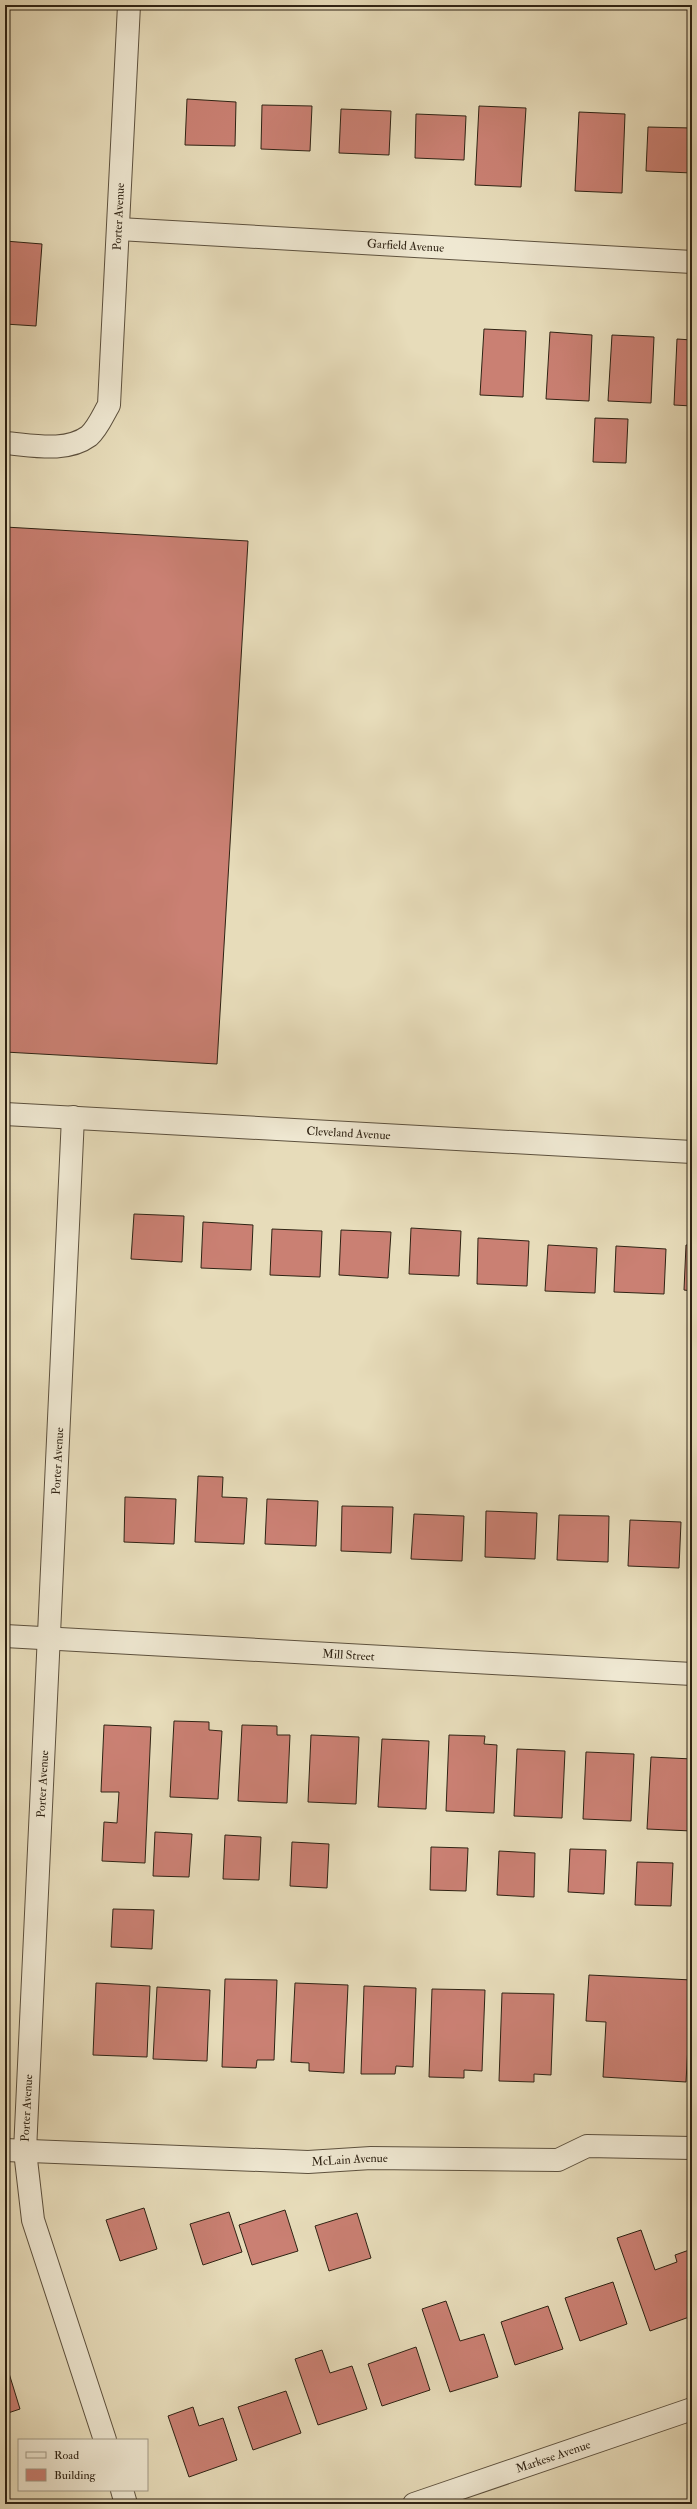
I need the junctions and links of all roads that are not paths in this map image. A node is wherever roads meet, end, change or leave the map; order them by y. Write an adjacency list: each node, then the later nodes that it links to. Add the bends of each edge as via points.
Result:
1 (128, 5): 2 (street, Porter Avenue)
2 (119, 228): 3 (street, Garfield Avenue); 4 (street, Porter Avenue, via 109,405 90,435 78,442 60,447)
3 (692, 262)
4 (5, 443)
5 (5, 1114): 6 (street, Cleveland Avenue)
6 (73, 1117): 7 (street, Cleveland Avenue); 9 (street, Porter Avenue)
7 (692, 1152)
8 (5, 1636): 9 (street, Mill Street)
9 (50, 1638): 10 (street, Mill Street); 12 (street, Porter Avenue)
10 (692, 1674)
11 (692, 2148): 12 (street, McLain Avenue, via 587,2146 558,2160 371,2158 308,2162)
12 (15, 2151): 14 (street, Porter Avenue, via 33,2220)
13 (692, 2409): 17 (street, Markese Avenue)
14 (105, 2439)
15 (122, 2491): 16 (street)
16 (126, 2504)
17 (414, 2504)

